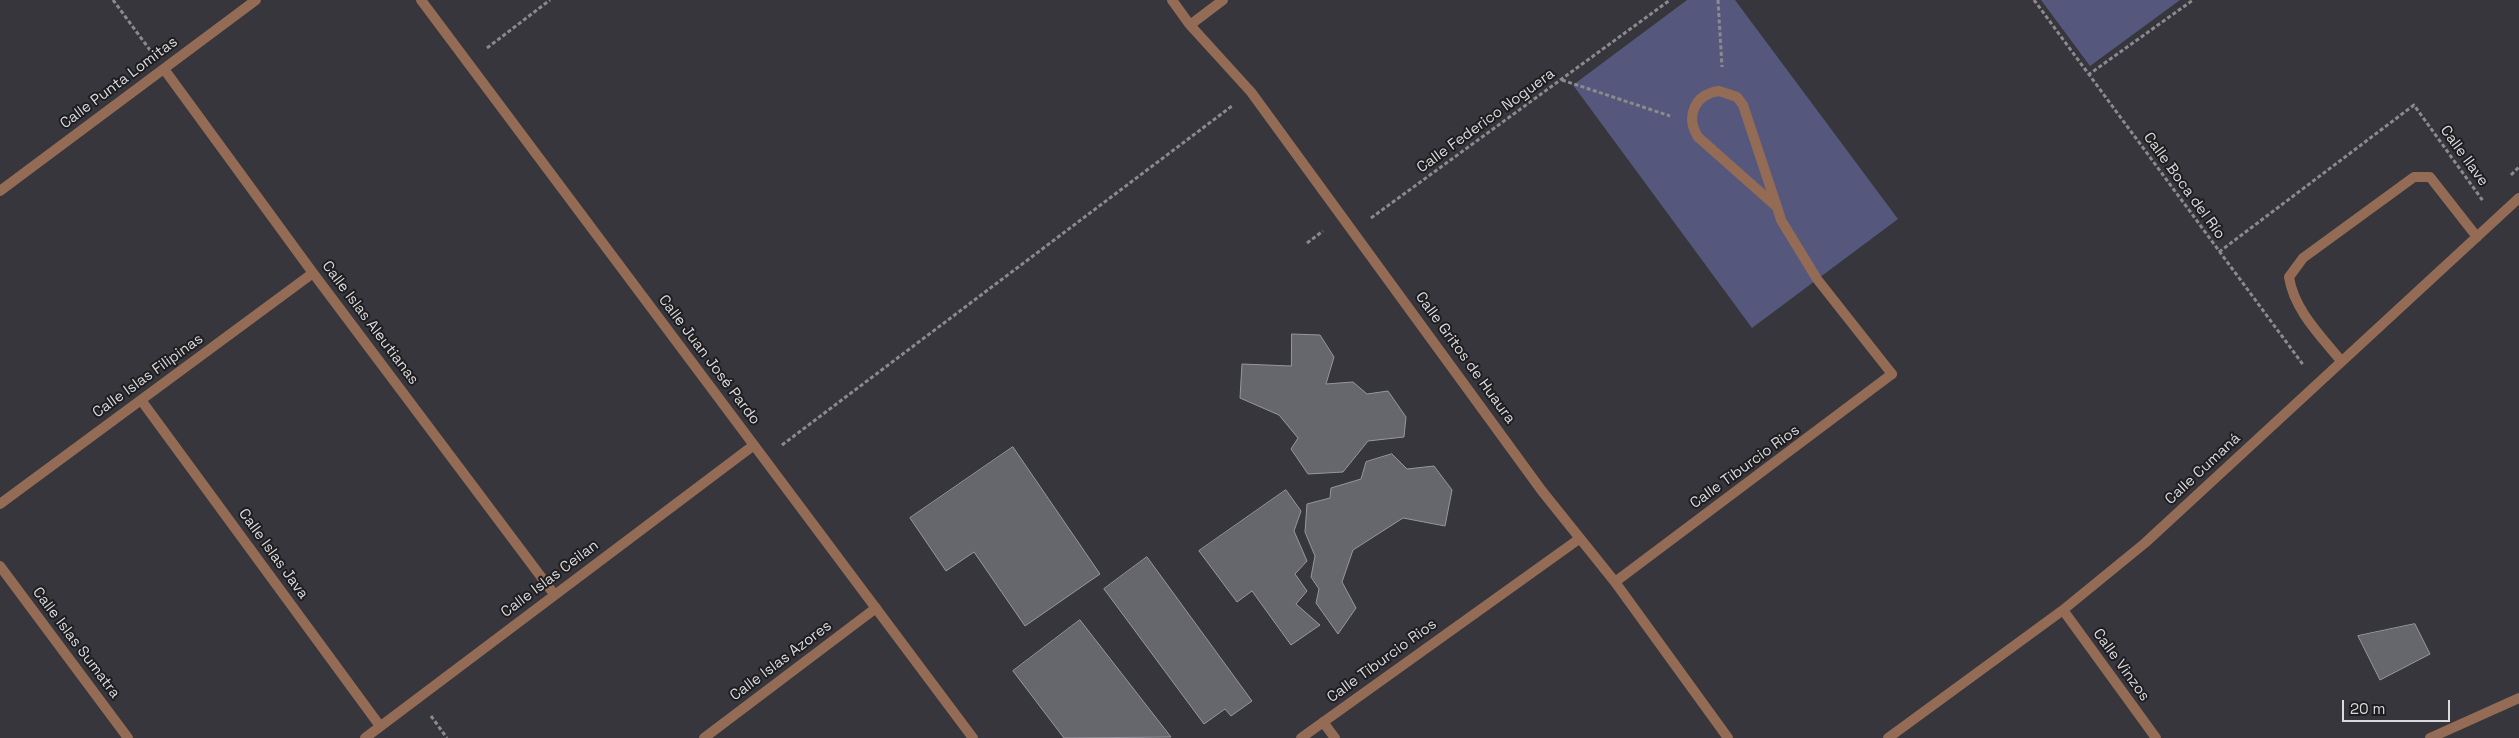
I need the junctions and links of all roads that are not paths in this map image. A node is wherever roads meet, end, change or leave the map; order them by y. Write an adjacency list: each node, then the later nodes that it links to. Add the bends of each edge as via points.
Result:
1 (256, 0): 6 (street, Calle Punta Lomitas)
2 (421, 0): 14 (street, Calle Juan José Pardo)
3 (1172, 0): 5 (street, Calle Gritos de Huaura)
4 (1223, 0): 5 (street)
5 (1190, 25): 16 (street, Calle Gritos de Huaura, via 1251,92)
6 (164, 69): 7 (street, Calle Punta Lomitas); 11 (street, Calle Islas Aleutianas)
7 (0, 191)
8 (2519, 198): 10 (street, Calle Cumaná)
9 (1777, 207): 9 (street, via 1698,137 1692,123 1692,112 1702,97 1723,92 1737,98 1743,105); 18 (street, Calle Tiburcio Rios, via 1781,220 1817,278 1892,374)
10 (2477, 237): 12 (street, Calle Cumaná); 12 (street, via 2430,177 2414,177 2303,258 2289,277 2292,294 2306,318)
11 (313, 273): 13 (street, Calle Islas Filipinas); 19 (street, Calle Islas Aleutianas)
12 (2341, 361): 21 (street, Calle Cumaná, via 2145,543)
13 (141, 400): 15 (street, Calle Islas Filipinas); 24 (street, Calle Islas Java)
14 (754, 445): 19 (street, Calle Islas Ceilan); 20 (street, Calle Juan José Pardo)
15 (0, 504)
16 (1579, 539): 18 (street, Calle Gritos de Huaura); 23 (street, Calle Tiburcio Rios)
17 (0, 566): 25 (street, Calle Islas Sumatra)
18 (1615, 582): 31 (street, Calle Gritos de Huaura)
19 (554, 594): 24 (street, Calle Islas Ceilan)
20 (876, 608): 27 (street, Calle Islas Azores); 28 (street, Calle Juan José Pardo)
21 (2063, 610): 32 (street, Calle Cumaná); 33 (street, Calle Vinzos)
22 (2519, 698): 34 (street)
23 (1323, 722): 29 (street, Calle Tiburcio Rios); 30 (street)
24 (380, 726): 26 (street, Calle Islas Ceilan)
25 (128, 738)
26 (365, 738)
27 (704, 738)
28 (973, 738)
29 (1301, 738)
30 (1336, 738)
31 (1728, 738)
32 (1888, 738)
33 (2156, 738)
34 (2430, 738)

